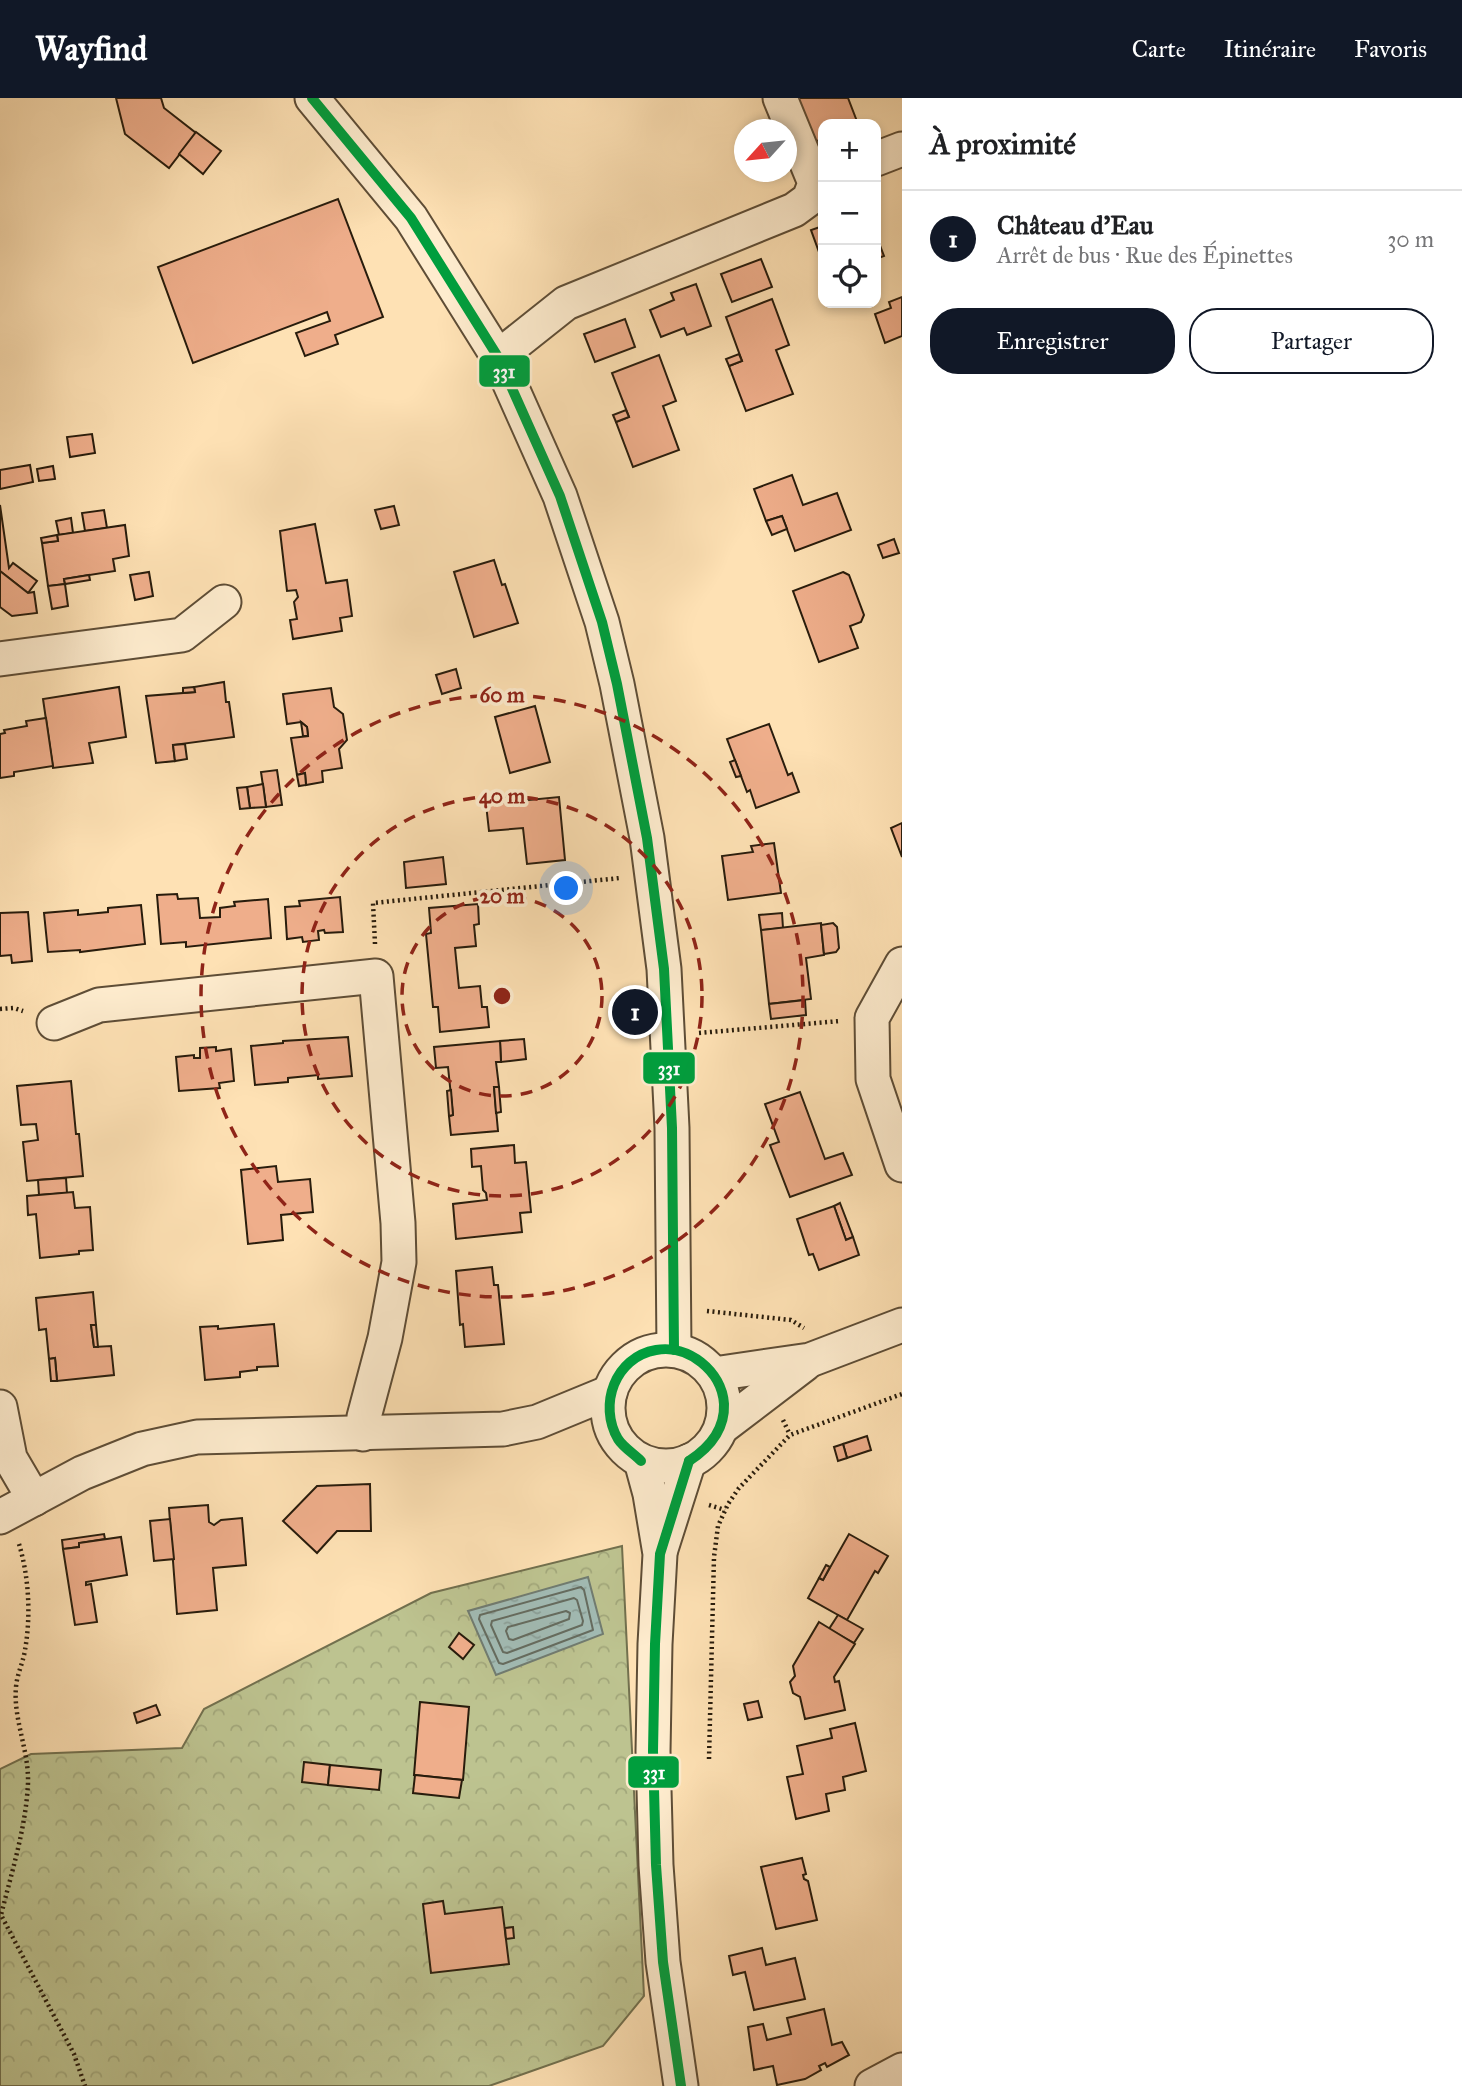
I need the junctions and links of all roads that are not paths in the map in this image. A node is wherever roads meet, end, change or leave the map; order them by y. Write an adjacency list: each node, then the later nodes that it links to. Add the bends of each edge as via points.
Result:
1 (312, 98): 7 (street, via 411,218)
2 (780, 98): 5 (street)
3 (902, 149): 4 (street)
4 (881, 157)
5 (818, 179)
6 (818, 182): 7 (street, via 809,200 794,210 566,303)
7 (498, 357): 14 (street, via 560,496 602,622 653,875 668,1036)
8 (224, 602): 9 (street, via 182,635)
9 (0, 659)
10 (902, 964): 12 (street, via 872,1018 873,1079)
11 (54, 1023): 21 (street, via 99,1005 376,976 399,1262)
12 (902, 1165)
13 (902, 1325): 15 (street)
14 (674, 1350): 16 (street, via 698,1359); 17 (street, via 652,1351 633,1359)
15 (819, 1357): 16 (street); 20 (street)
16 (713, 1374): 20 (street, via 723,1399)
17 (610, 1392): 19 (street); 22 (street, via 608,1412)
18 (0, 1407): 25 (street, via 10,1458)
19 (537, 1422): 21 (street, via 503,1429); 22 (street)
20 (721, 1427): 24 (street, via 704,1451)
21 (363, 1434): 25 (street, via 197,1437 142,1449)
22 (617, 1439): 23 (street)
23 (641, 1461): 24 (street, via 663,1466); 27 (street)
24 (689, 1461): 27 (street)
25 (34, 1499): 26 (street)
26 (1, 1516)
27 (660, 1554): 29 (street, via 654,1644 656,1865 663,1962)
28 (902, 2070): 30 (street)
29 (681, 2086)
30 (872, 2086)

